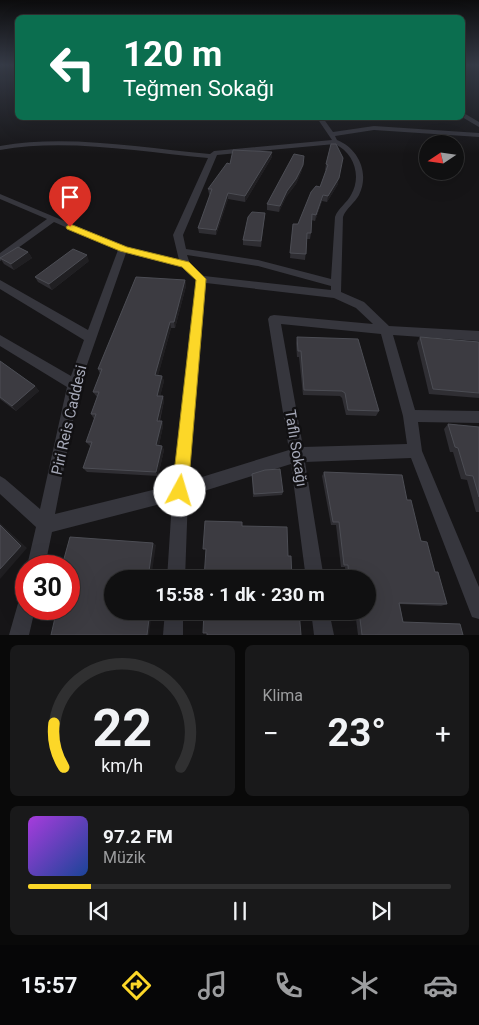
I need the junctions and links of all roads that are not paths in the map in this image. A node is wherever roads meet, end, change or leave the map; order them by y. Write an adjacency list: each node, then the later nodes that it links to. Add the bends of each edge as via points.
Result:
1 (465, 116): 3 (street)
2 (322, 120): 4 (street)
3 (479, 125)
4 (332, 134): 5 (street, via 374,128); 6 (street)
5 (479, 135)
6 (336, 142): 8 (street, via 214,152); 17 (street, via 342,144 356,161 361,178 355,195 339,214)
7 (0, 148): 8 (street, via 68,143)
8 (212, 156): 12 (street, via 178,235)
9 (0, 196): 10 (street)
10 (52, 219): 11 (street); 13 (street)
11 (124, 249): 14 (street); 20 (street, Piri Reis Caddesi)
12 (182, 251): 14 (street); 17 (street, via 258,263)
13 (0, 258)
14 (186, 265): 15 (street)
15 (201, 279): 17 (street); 28 (street)
16 (0, 284): 20 (street)
17 (337, 289): 18 (street)
18 (386, 330): 19 (street); 23 (street); 26 (street, Taflı Sokağı, via 274,319)
19 (479, 336)
20 (91, 338): 22 (street, Piri Reis Caddesi)
21 (0, 340): 22 (street)
22 (74, 385): 29 (street, Piri Reis Caddesi)
23 (410, 416): 24 (street); 25 (street)
24 (479, 417)
25 (415, 451): 26 (street); 33 (street)
26 (297, 455): 28 (street); 32 (street, Taflı Sokağı)
27 (0, 484): 29 (street)
28 (180, 491): 29 (street); 31 (street)
29 (46, 526): 30 (street, Piri Reis Caddesi)
30 (39, 555)
31 (176, 570)
32 (314, 570)
33 (479, 610)
34 (23, 620): 37 (street)
35 (174, 620): 38 (street)
36 (322, 620): 39 (street)
37 (20, 635)
38 (173, 635)
39 (324, 635)

